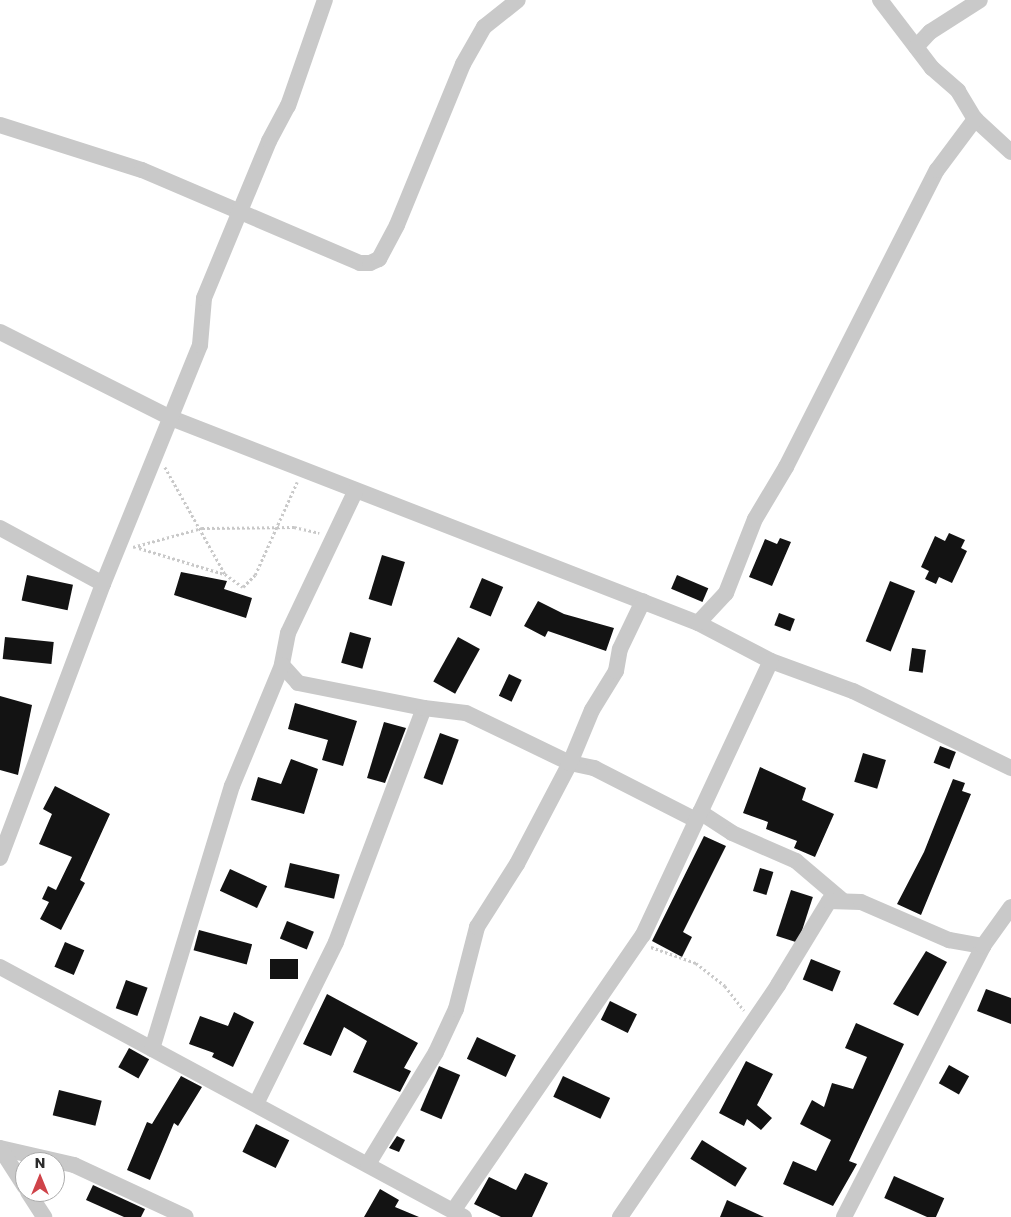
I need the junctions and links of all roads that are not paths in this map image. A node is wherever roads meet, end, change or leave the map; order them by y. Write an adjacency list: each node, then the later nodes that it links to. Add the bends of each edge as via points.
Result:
1 (325, 0): 9 (street, via 299,77)
2 (518, 0): 9 (street, via 484,27 463,64 430,154 379,259 360,263 292,231)
3 (880, 0): 5 (street)
4 (980, 0): 5 (street, via 930,32)
5 (916, 47): 6 (street, via 958,91)
6 (975, 119): 8 (street); 16 (street, via 937,170 786,468 755,519 726,593)
7 (0, 125): 9 (street, via 142,170)
8 (1011, 152)
9 (242, 213): 11 (street, via 204,298 200,345)
10 (0, 332): 11 (street)
11 (171, 418): 12 (street); 14 (street, via 156,453 127,545)
12 (355, 492): 15 (street); 18 (street, via 288,633)
13 (0, 528): 14 (street)
14 (103, 584): 23 (street)
15 (643, 601): 16 (street); 20 (street, via 620,649 616,672 592,710)
16 (698, 623): 17 (street)
17 (771, 661): 21 (street, via 853,691); 22 (street)
18 (282, 666): 19 (street, via 298,683); 28 (street, via 232,786)
19 (424, 708): 20 (street, via 466,713); 29 (street, via 336,942)
20 (570, 763): 22 (street, via 594,768); 31 (street, via 517,864 477,927 456,1009 436,1052)
21 (1011, 768)
22 (698, 816): 24 (street, via 796,861); 34 (street, via 643,935)
23 (0, 858)
24 (842, 900): 26 (street, via 861,902 949,940); 37 (street, via 829,901 752,1022)
25 (1011, 907): 26 (street)
26 (983, 946): 38 (street)
27 (0, 966): 28 (street)
28 (152, 1049): 29 (street)
29 (257, 1102): 31 (street)
30 (0, 1148): 32 (street); 36 (street, via 74,1165)
31 (368, 1164): 34 (street)
32 (15, 1171)
33 (34, 1202): 35 (street)
34 (459, 1214)
35 (44, 1217)
36 (186, 1217)
37 (620, 1217)
38 (844, 1217)

